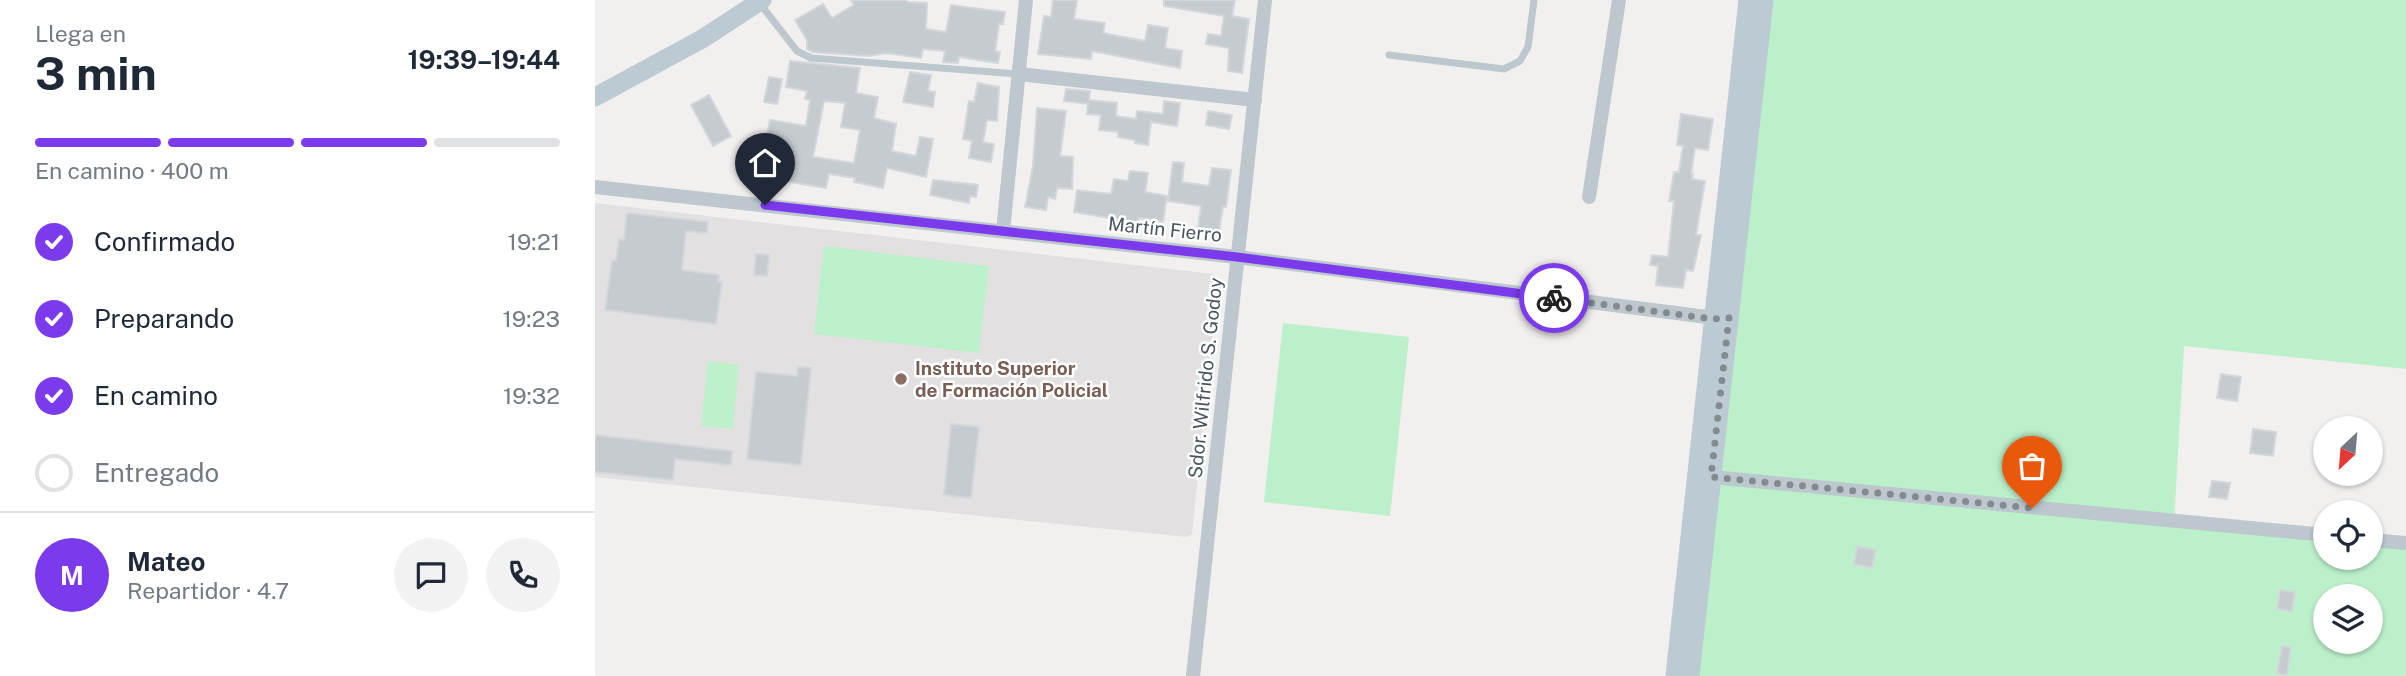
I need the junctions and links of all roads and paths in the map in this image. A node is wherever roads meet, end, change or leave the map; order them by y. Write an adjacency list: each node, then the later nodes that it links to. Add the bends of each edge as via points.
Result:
1 (1026, 0): 9 (street)
2 (1265, 0): 11 (street, Sdor. Wilfrido S. Godoy)
3 (1534, 0): 8 (lane, via 1528,47 1520,61 1504,69)
4 (1619, 0): 13 (street)
5 (1748, 0): 16 (main road)
6 (1764, 0): 16 (main road)
7 (760, 1): 9 (lane, via 797,51 811,58); 10 (main road, via 702,39)
8 (1389, 55)
9 (1019, 74): 11 (street); 14 (street)
10 (595, 97)
11 (1255, 100): 15 (street, Sdor. Wilfrido S. Godoy)
12 (595, 187): 14 (street, Martín Fierro)
13 (1589, 197)
14 (1003, 230): 15 (street, Martín Fierro)
15 (1237, 257): 16 (street, Martín Fierro); 21 (street, Sdor. Wilfrido S. Godoy)
16 (1721, 319): 17 (main road); 22 (main road)
17 (1711, 477): 18 (street); 23 (main road)
18 (2313, 535)
19 (2383, 541): 20 (street)
20 (2406, 543)
21 (1193, 676)
22 (1675, 676)
23 (1690, 676)

